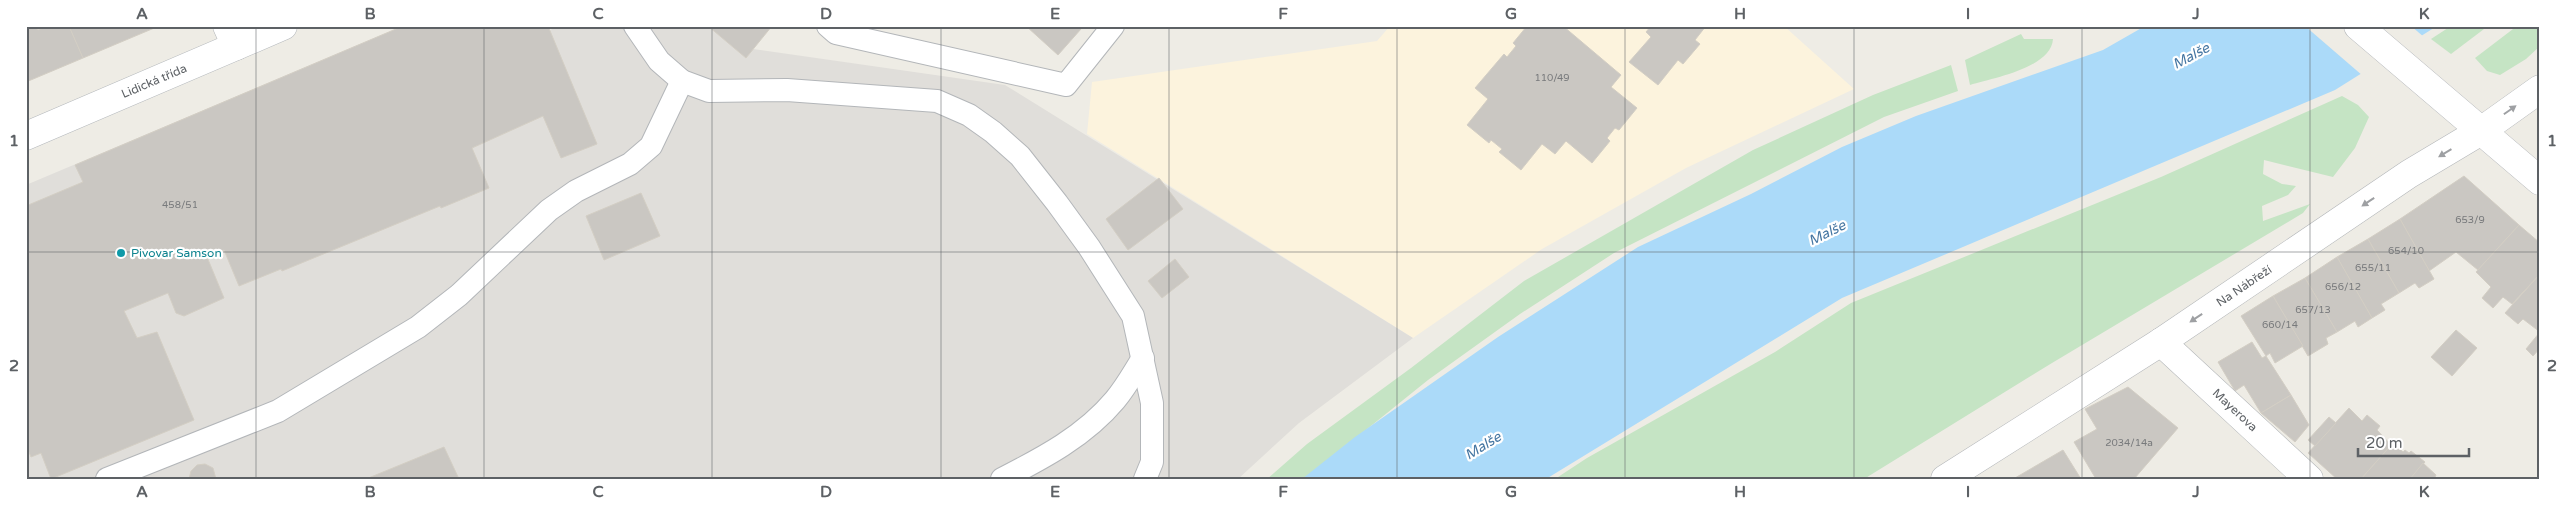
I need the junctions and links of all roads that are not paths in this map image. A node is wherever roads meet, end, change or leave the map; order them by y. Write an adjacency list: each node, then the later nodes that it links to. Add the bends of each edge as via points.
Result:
1 (282, 26): 6 (street, Lidická třída)
2 (635, 26): 7 (lane, via 658,61)
3 (828, 26): 4 (lane, via 836,33 1066,85)
4 (1113, 26)
5 (2358, 26): 9 (street)
6 (231, 36): 10 (street, Lidická třída)
7 (682, 81): 13 (lane, via 709,91 787,90 937,101 969,115 1020,156 1090,247 1133,316); 14 (lane, via 651,146 630,164 576,191 549,210 459,295 418,327 278,411)
8 (2540, 89): 9 (street, Na Nábřeží, one-way to 8)
9 (2481, 131): 11 (street); 12 (street, Na Nábřeží, one-way to 12, via 2409,174)
10 (26, 136)
11 (2540, 181)
12 (2160, 342): 17 (street, Na Nábřeží); 18 (street, Mayerova)
13 (1143, 358): 15 (lane, via 1115,400 1082,432); 16 (lane, via 1152,403 1154,439 1152,462)
14 (107, 479)
15 (1002, 479)
16 (1145, 479)
17 (1945, 479)
18 (2309, 479)

